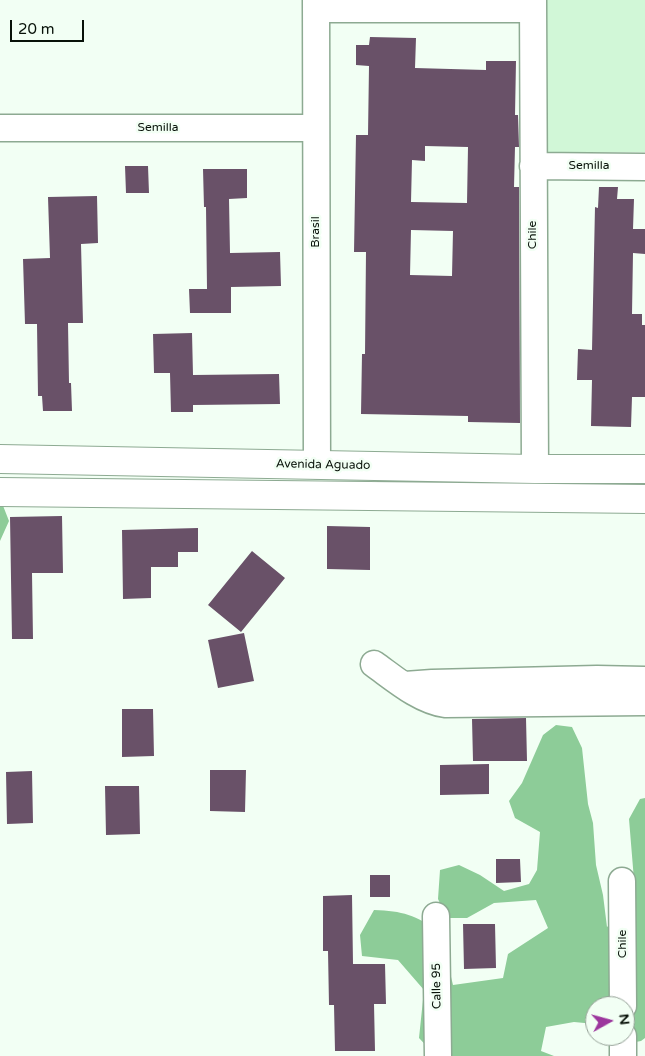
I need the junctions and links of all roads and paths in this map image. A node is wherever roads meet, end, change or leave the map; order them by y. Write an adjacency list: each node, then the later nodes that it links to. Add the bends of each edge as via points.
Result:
1 (316, 4): 2 (street); 4 (street, Brasil)
2 (533, 5): 5 (street, Chile)
3 (0, 128): 4 (street, Semilla)
4 (316, 128): 8 (street, Brasil)
5 (533, 166): 6 (street, Semilla); 9 (street, Chile)
6 (645, 167)
7 (0, 459): 8 (main road, Avenida Aguado)
8 (316, 465): 9 (main road, Avenida Aguado)
9 (535, 469): 10 (main road, Avenida Aguado)
10 (645, 469)
11 (0, 492): 12 (main road)
12 (645, 499)
13 (374, 664): 15 (street)
14 (645, 680): 15 (street)
15 (405, 685): 16 (street, via 435,703 445,704)
16 (645, 702)
17 (622, 881): 19 (street, Chile)
18 (436, 916): 20 (street, Calle 95)
19 (623, 996)
20 (438, 1056)

